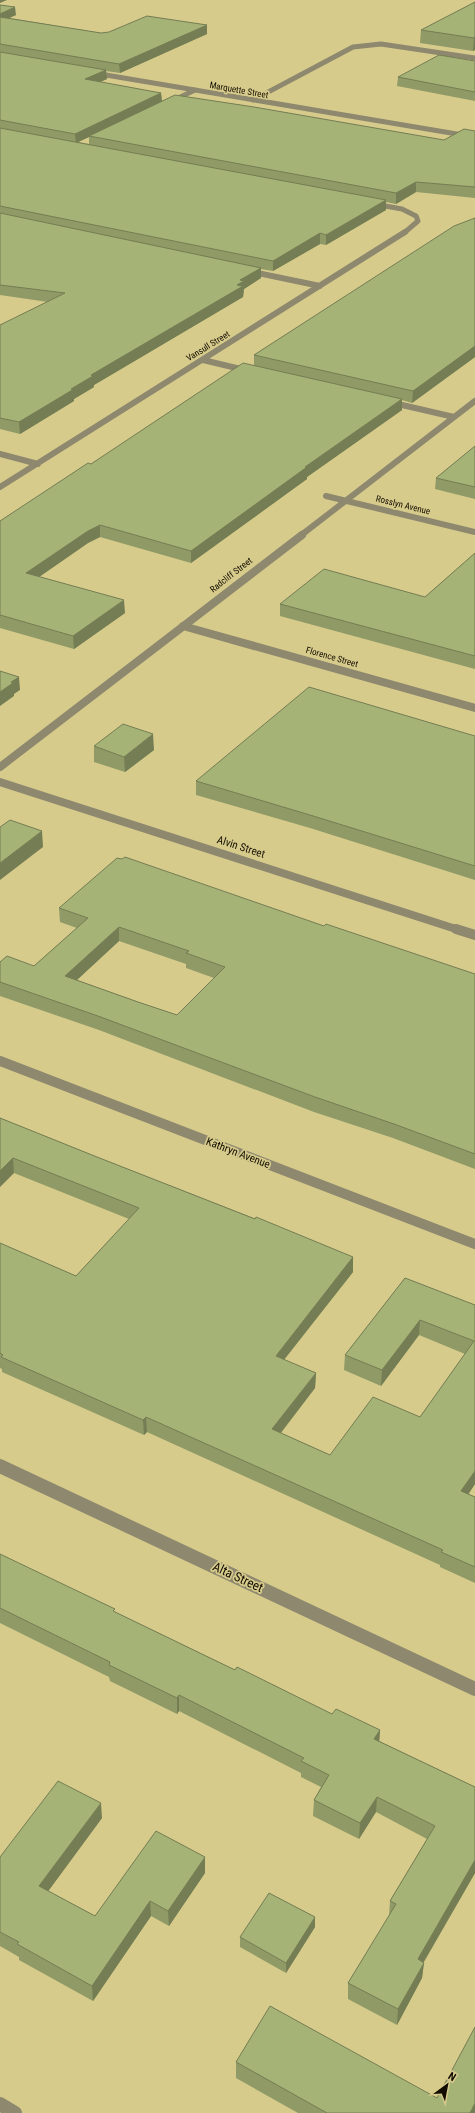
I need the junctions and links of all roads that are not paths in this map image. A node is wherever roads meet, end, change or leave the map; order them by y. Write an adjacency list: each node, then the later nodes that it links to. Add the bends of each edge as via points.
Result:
1 (475, 58): 4 (street, via 381,44 353,48)
2 (88, 72): 3 (street, Marquette Street)
3 (195, 90): 4 (street, Marquette Street); 5 (street)
4 (253, 100): 6 (street, Marquette Street)
5 (167, 104)
6 (475, 137)
7 (370, 203): 9 (street, Vansull Street, via 402,209 416,216 418,221)
8 (242, 269): 9 (street)
9 (320, 286): 10 (street, Vansull Street)
10 (203, 360): 11 (street); 16 (street, Vansull Street)
11 (254, 372)
12 (382, 401): 14 (street)
13 (475, 401): 14 (street, Radcliff Street)
14 (454, 417): 19 (street, Radcliff Street)
15 (0, 454): 16 (street)
16 (38, 464): 17 (street, Vansull Street)
17 (0, 487)
18 (326, 496): 19 (street, Rosslyn Avenue)
19 (345, 500): 20 (street, Rosslyn Avenue); 21 (street, Radcliff Street)
20 (475, 532)
21 (183, 626): 22 (street, Florence Street); 23 (street, Radcliff Street)
22 (475, 708)
23 (0, 766)
24 (0, 782): 25 (street, Alvin Street)
25 (475, 935)
26 (0, 1061): 27 (street, Kathryn Avenue)
27 (475, 1244)
28 (0, 1466): 29 (street, Alta Street)
29 (475, 1689)
30 (0, 2104): 31 (street)
31 (15, 2113)

